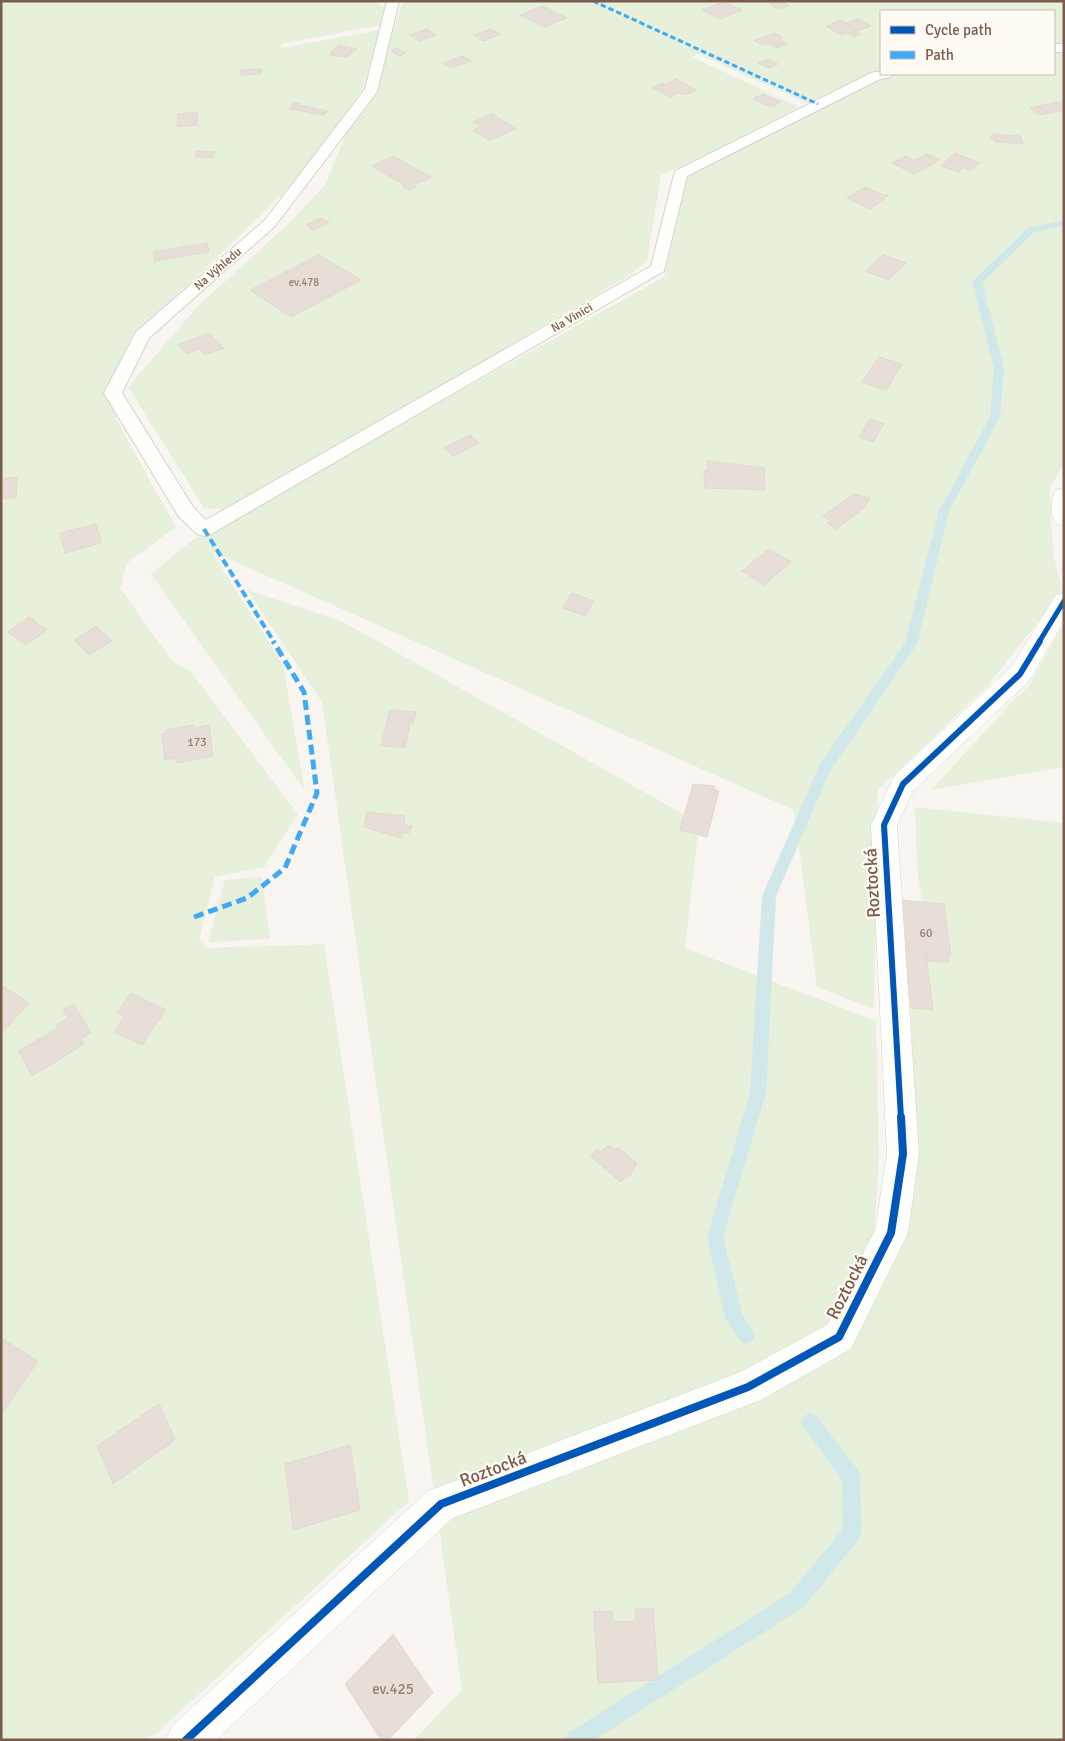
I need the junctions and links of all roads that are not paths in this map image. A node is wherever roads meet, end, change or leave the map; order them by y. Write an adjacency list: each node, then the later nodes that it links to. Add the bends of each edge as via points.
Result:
1 (394, 1): 5 (lane, Na Výhledu, via 372,89 270,223 142,336 113,393 186,512)
2 (881, 75): 5 (lane, Na Vinici, via 680,174 658,268)
3 (1064, 495): 4 (street)
4 (1064, 519)
5 (204, 529)
6 (1064, 601): 7 (street, Roztocká, via 1020,674 903,784 884,825 902,1154 891,1233 839,1337 748,1387 441,1504)
7 (186, 1740)

